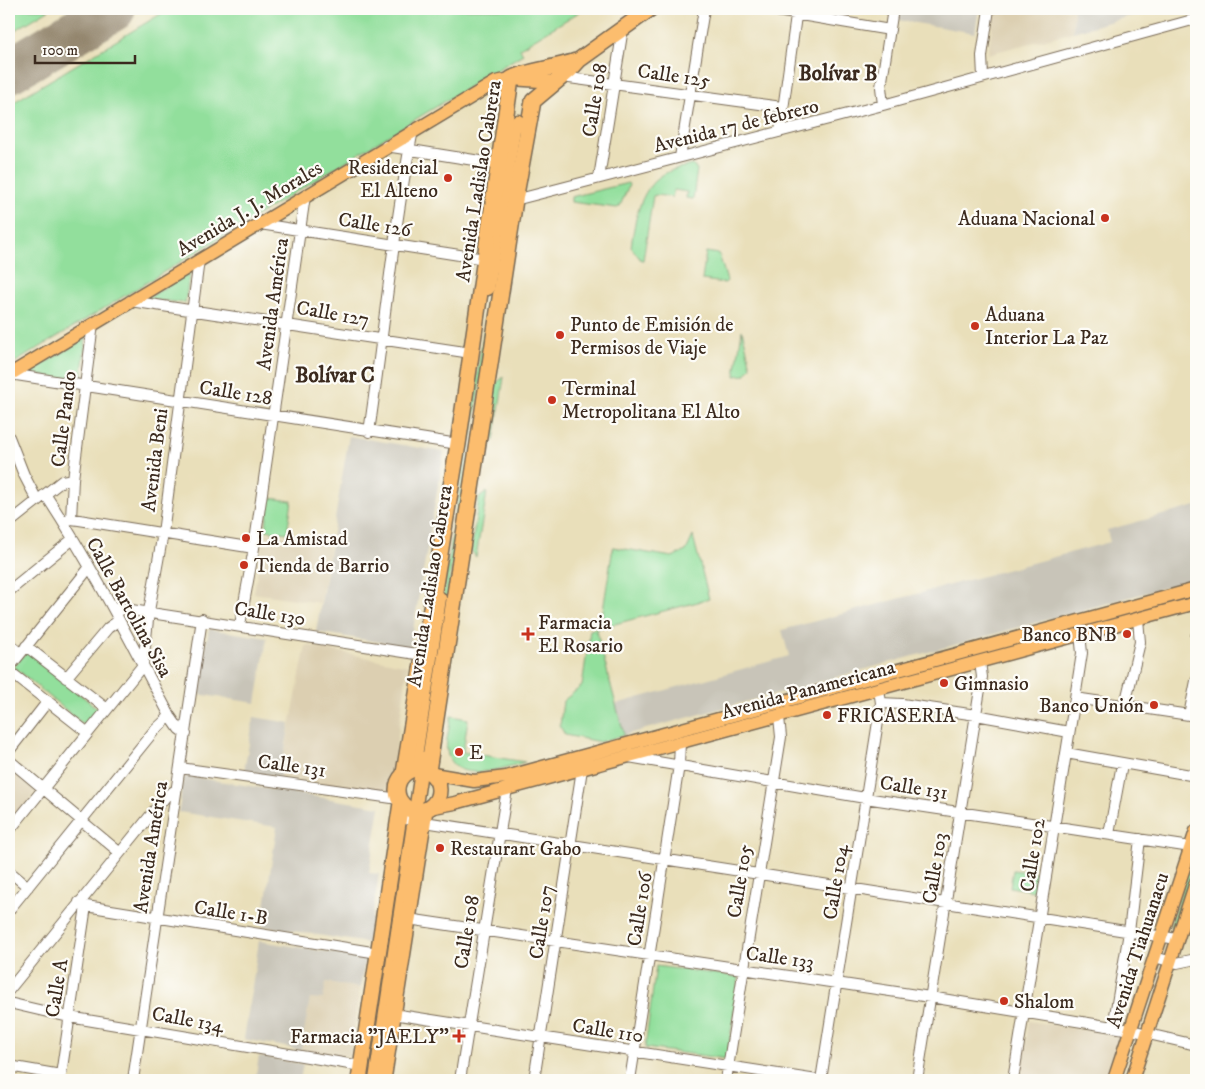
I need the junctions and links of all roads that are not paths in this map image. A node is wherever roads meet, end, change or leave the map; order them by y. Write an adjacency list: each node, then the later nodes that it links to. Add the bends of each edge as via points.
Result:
1 (650, 9): 8 (highway, Avenida Ladislao Cabrera)
2 (704, 9): 15 (street)
3 (765, 9): 6 (street)
4 (894, 9): 9 (street)
5 (989, 9): 11 (street, via 982,56)
6 (796, 11): 9 (street); 18 (street)
7 (1196, 19): 11 (street, Avenida 17 de febrero)
8 (623, 28): 10 (highway, Avenida Ladislao Cabrera); 14 (street, Calle 108)
9 (890, 30): 17 (street, via 881,87)
10 (579, 60): 12 (highway, Avenida Ladislao Cabrera, via 541,72 515,75); 13 (highway, Avenida Ladislao Cabrera)
11 (983, 77): 17 (street, Avenida 17 de febrero)
12 (511, 79): 13 (main road); 20 (main road, Avenida J. J. Morales, via 496,82); 25 (highway, Avenida Ladislao Cabrera)
13 (558, 80): 14 (street, Calle 125); 16 (highway, Avenida Ladislao Cabrera)
14 (614, 84): 15 (street, Calle 125); 26 (street, Calle 108)
15 (690, 94): 18 (street, Calle 125); 24 (street)
16 (533, 101): 19 (main road, Avenida Ladislao Cabrera); 28 (highway, Avenida Ladislao Cabrera)
17 (884, 105): 21 (street, Avenida 17 de febrero)
18 (782, 107): 21 (street)
19 (518, 124): 32 (main road, Avenida Ladislao Cabrera); 99 (main road, Avenida Ladislao Cabrera)
20 (413, 130): 22 (main road, Avenida J. J. Morales); 23 (street)
21 (780, 131): 24 (street, Avenida 17 de febrero)
22 (386, 146): 23 (street); 27 (main road, Avenida J. J. Morales)
23 (409, 150): 25 (street); 33 (street)
24 (680, 157): 26 (street, Avenida 17 de febrero)
25 (499, 164): 29 (highway, Avenida Ladislao Cabrera)
26 (598, 178): 28 (street, Avenida 17 de febrero)
27 (305, 196): 30 (main road, Avenida J. J. Morales); 31 (street, Avenida América)
28 (515, 200): 99 (highway, Avenida Ladislao Cabrera)
29 (492, 214): 32 (highway); 34 (highway, Avenida Ladislao Cabrera)
30 (260, 224): 31 (street, Calle 126); 35 (main road, Avenida J. J. Morales)
31 (300, 230): 33 (street, Calle 126); 38 (street, Avenida América)
32 (496, 234): 34 (highway); 99 (main road, Avenida Ladislao Cabrera)
33 (393, 245): 34 (street, Calle 126); 40 (street)
34 (486, 254): 41 (highway, Avenida Ladislao Cabrera)
35 (199, 260): 36 (main road, Avenida J. J. Morales); 37 (street, Avenida Beni)
36 (130, 301): 37 (street, Calle 127); 39 (main road, Avenida J. J. Morales)
37 (193, 309): 38 (street, Calle 127); 44 (street, Avenida Beni)
38 (287, 323): 40 (street, Calle 127); 45 (street, Avenida América)
39 (93, 324): 42 (main road, Avenida J. J. Morales); 43 (street, Calle Pando)
40 (383, 340): 41 (street, Calle 127); 46 (street)
41 (471, 353): 48 (highway, Avenida Ladislao Cabrera)
42 (9, 375): 43 (street, Calle 128)
43 (84, 386): 44 (street, Calle 128); 49 (street, Calle Pando)
44 (180, 401): 45 (street, Calle 128); 53 (street, Avenida Beni)
45 (273, 415): 46 (street, Calle 128); 55 (street, Avenida América)
46 (369, 432): 48 (street, Calle 128)
47 (9, 437): 50 (street, Calle Bartolina Sisa, via 26,480)
48 (458, 444): 69 (highway, Avenida Ladislao Cabrera)
49 (73, 479): 50 (street, via 62,481); 51 (street, Calle Pando)
50 (41, 497): 51 (street, Calle Bartolina Sisa); 52 (street)
51 (67, 521): 53 (street); 54 (street, Calle Bartolina Sisa)
52 (9, 523)
53 (163, 533): 55 (street); 61 (street, Avenida Beni)
54 (73, 539): 56 (street, Calle Bartolina Sisa); 58 (street)
55 (254, 548): 65 (street, Avenida América)
56 (89, 568): 60 (street, Calle Bartolina Sisa); 68 (street)
57 (1196, 590): 93 (main road, Avenida Panamericana)
58 (9, 591)
59 (1196, 603): 63 (main road, Avenida Panamericana)
60 (112, 607): 61 (street, Calle 130); 64 (street, Calle Bartolina Sisa)
61 (149, 611): 62 (street, Calle 130); 71 (street, Avenida Beni)
62 (202, 619): 65 (street, Calle 130); 88 (street, Avenida América)
63 (1138, 619): 66 (main road, Avenida Panamericana); 80 (street, via 1140,642)
64 (118, 621): 71 (street, Calle Bartolina Sisa); 74 (street, via 108,628)
65 (240, 626): 69 (street, Calle 130)
66 (1080, 634): 70 (main road, Avenida Panamericana); 77 (street, Calle 102, via 1082,653)
67 (9, 644): 68 (street)
68 (23, 649): 72 (street); 74 (street)
69 (423, 655): 99 (highway, Avenida Ladislao Cabrera)
70 (980, 662): 76 (main road, Avenida Panamericana); 82 (street, Calle 103, via 982,677)
71 (143, 665): 81 (street); 84 (street, Calle Bartolina Sisa)
72 (9, 668)
73 (9, 671): 78 (street)
74 (66, 678): 81 (street)
75 (1196, 680): 83 (street)
76 (879, 690): 79 (street, Calle 104); 85 (main road, Avenida Panamericana)
77 (1075, 698): 80 (street); 86 (street, Calle 102)
78 (48, 701): 87 (street); 90 (street)
79 (881, 704): 82 (street); 105 (street, Calle 104)
80 (1125, 705): 83 (street)
81 (107, 710): 87 (street)
82 (976, 715): 86 (street); 107 (street, Calle 103)
83 (1193, 715)
84 (170, 716): 88 (street, Calle Bartolina Sisa); 108 (street, via 153,732)
85 (779, 717): 89 (main road, Avenida Panamericana); 101 (street, Calle 105, via 781,737)
86 (1069, 732): 91 (street, Calle 102)
87 (88, 733): 102 (street)
88 (186, 734): 97 (street, Avenida América)
89 (680, 742): 92 (main road, Avenida Panamericana); 96 (street, Calle 106)
90 (9, 751)
91 (1066, 753): 95 (street); 109 (street, Calle 102)
92 (626, 756): 93 (main road, Avenida Panamericana); 96 (street, Calle 131)
93 (598, 758): 98 (main road, Avenida Panamericana); 99 (main road, Avenida Panamericana, via 492,780 474,781)
94 (9, 760): 102 (street)
95 (1122, 764): 100 (street); 113 (street)
96 (679, 765): 101 (street, Calle 131); 118 (street, Calle 106)
97 (180, 768): 104 (street, Avenida América); 106 (street, Calle 131)
98 (582, 769): 103 (main road, Avenida Panamericana); 115 (street, Calle 107)
99 (420, 771): 106 (main road, Avenida Ladislao Cabrera); 106 (highway, via 397,788); 106 (highway, via 439,785 439,794 436,802)
100 (1196, 776)
101 (773, 783): 105 (street, Calle 131); 120 (street, Calle 105)
102 (44, 788): 108 (street); 110 (street)
103 (507, 789): 106 (main road, Avenida Panamericana); 112 (street, Calle 108)
104 (176, 790): 117 (street, via 166,795); 127 (street, Avenida América)
105 (865, 798): 107 (street, Calle 131); 123 (street, Calle 104)
106 (412, 812): 112 (street, Calle 131); 129 (highway, Avenida Ladislao Cabrera); 135 (highway, Avenida Ladislao Cabrera); 158 (main road, Avenida Ladislao Cabrera); 160 (main road, Avenida Ladislao Cabrera)
107 (960, 813): 109 (street, Calle 131); 124 (street, Calle 103)
108 (81, 820): 117 (street); 122 (street)
109 (1054, 826): 113 (street, Calle 131); 128 (street, Calle 102)
110 (9, 831)
111 (1196, 831): 116 (main road, Avenida Tiahuanacu)
112 (500, 834): 115 (street, Calle 131); 130 (street, Calle 108)
113 (1109, 834): 114 (street, Calle 131)
114 (1140, 838): 116 (street, Calle 131); 131 (street)
115 (570, 844): 118 (street, Calle 131); 134 (street, Calle 107)
116 (1194, 848): 132 (main road, Avenida Tiahuanacu)
117 (119, 852): 125 (street)
118 (665, 859): 120 (street, Calle 131); 136 (street, Calle 106)
119 (9, 871): 122 (street)
120 (758, 874): 123 (street, Calle 131); 140 (street, Calle 105)
121 (1196, 882): 133 (main road, Avenida Tiahuanacu)
122 (28, 887): 126 (street)
123 (852, 888): 124 (street, Calle 131); 141 (street, Calle 104)
124 (946, 903): 128 (street, Calle 131); 143 (street, Calle 103)
125 (83, 904): 127 (street, Calle 1-B); 142 (street); 147 (street, Calle A)
126 (9, 910)
127 (157, 917): 135 (street, Calle 1-B); 150 (street, Avenida América)
128 (1039, 918): 131 (street, Calle 131); 145 (street, Calle 102)
129 (408, 919): 130 (street, Calle 133); 146 (highway, Avenida Ladislao Cabrera)
130 (484, 930): 134 (street, Calle 133); 148 (street, Calle 108)
131 (1129, 932): 132 (street, Calle 131); 149 (street)
132 (1161, 936): 133 (street, Calle 131); 137 (main road, Avenida Tiahuanacu)
133 (1177, 939): 139 (main road, Avenida Tiahuanacu)
134 (555, 941): 136 (street, Calle 133); 153 (street, Calle 107)
135 (378, 953): 158 (highway, Avenida Ladislao Cabrera)
136 (649, 955): 140 (street, Calle 133); 155 (street, Calle 106)
137 (1154, 957): 139 (street); 151 (main road, Avenida Tiahuanacu)
138 (1196, 959): 139 (street)
139 (1170, 962): 152 (main road, Avenida Tiahuanacu)
140 (743, 970): 141 (street, Calle 133); 157 (street, Calle 105)
141 (837, 983): 143 (street, Calle 133); 167 (street, Calle 104)
142 (10, 987)
143 (930, 997): 145 (street, Calle 133); 168 (street, Calle 103)
144 (9, 1003): 147 (street, Calle 134)
145 (1024, 1012): 149 (street, Calle 133); 169 (street, Calle 102)
146 (393, 1014): 148 (street, Calle 110); 161 (highway, Avenida Ladislao Cabrera)
147 (69, 1017): 150 (street, Calle 134); 156 (street, Calle A, via 61,1075)
148 (469, 1026): 153 (street, Calle 110); 162 (street, Calle 108)
149 (1113, 1027): 151 (street, Calle 133)
150 (140, 1028): 158 (street, Calle 134); 159 (street, Avenida América)
151 (1130, 1030): 152 (street, Calle 133); 170 (main road, Avenida Tiahuanacu)
152 (1146, 1034): 154 (street, Calle 133); 171 (main road, Avenida Tiahuanacu)
153 (541, 1037): 155 (street, Calle 110); 163 (street, Calle 107)
154 (1196, 1045)
155 (634, 1052): 157 (street, Calle 110); 164 (street, Calle 106)
156 (9, 1066)
157 (728, 1066): 165 (street, Calle 105); 166 (street, Calle 110)
158 (363, 1076)
159 (132, 1080)
160 (376, 1080)
161 (383, 1080)
162 (460, 1080)
163 (534, 1080)
164 (630, 1080)
165 (726, 1080)
166 (817, 1080)
167 (821, 1080)
168 (917, 1080)
169 (1013, 1080)
170 (1114, 1080)
171 (1132, 1080)

